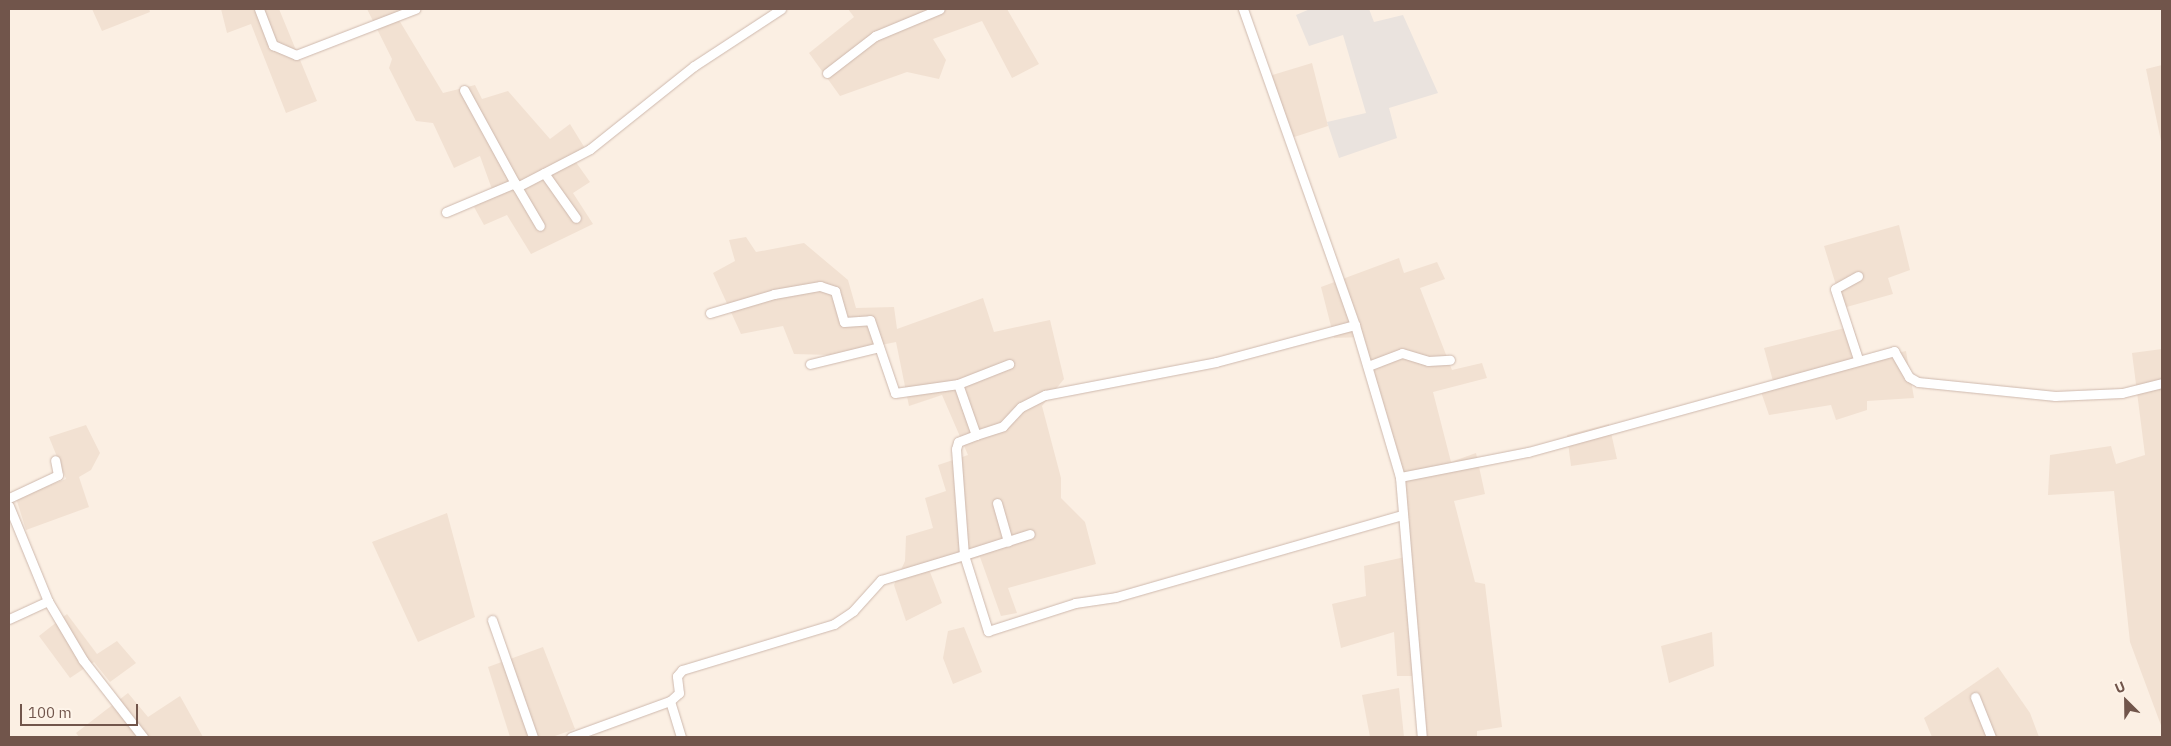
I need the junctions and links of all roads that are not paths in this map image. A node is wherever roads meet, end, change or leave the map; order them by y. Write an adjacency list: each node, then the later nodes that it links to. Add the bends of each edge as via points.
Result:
1 (259, 9): 2 (street, via 273,45 296,56)
2 (415, 9)
3 (782, 9): 8 (street, via 694,66 590,149)
4 (940, 9): 6 (street, via 874,36)
5 (1243, 9): 15 (street)
6 (827, 72)
7 (464, 90): 9 (street)
8 (544, 173): 9 (street); 11 (street)
9 (516, 185): 10 (street); 12 (street)
10 (446, 212)
11 (576, 218)
12 (540, 226)
13 (1858, 276): 17 (street, via 1835,289)
14 (710, 312): 16 (street, via 820,286 836,292 844,322 870,320)
15 (1355, 325): 21 (street); 24 (street, via 1216,362 1045,395 1021,408 1003,426)
16 (879, 347): 19 (street); 23 (street, via 898,394 924,385)
17 (1858, 359): 22 (street, via 1894,351 1913,381 2020,394 2122,393); 26 (street, via 1788,383 1528,452)
18 (1450, 360): 21 (street, via 1428,361 1402,353)
19 (810, 364)
20 (1009, 364): 23 (street)
21 (1368, 366): 26 (street)
22 (2162, 383)
23 (958, 384): 24 (street)
24 (976, 435): 33 (street, via 958,442 956,449)
25 (55, 460): 27 (street, via 58,476)
26 (1400, 477): 30 (street)
27 (9, 498)
28 (997, 503): 32 (street)
29 (9, 506): 34 (street)
30 (1402, 515): 33 (street, via 1116,597 1075,603 988,631); 43 (street)
31 (1030, 534): 32 (street)
32 (1008, 541): 33 (street)
33 (964, 555): 38 (street, via 881,580 853,611 834,624 682,670 677,676 678,693)
34 (48, 601): 35 (street); 39 (street, via 83,660)
35 (9, 619)
36 (492, 620): 40 (street)
37 (1975, 697): 44 (street)
38 (670, 701): 41 (street); 42 (street)
39 (143, 737)
40 (533, 737)
41 (571, 737)
42 (681, 737)
43 (1422, 737)
44 (1991, 737)

